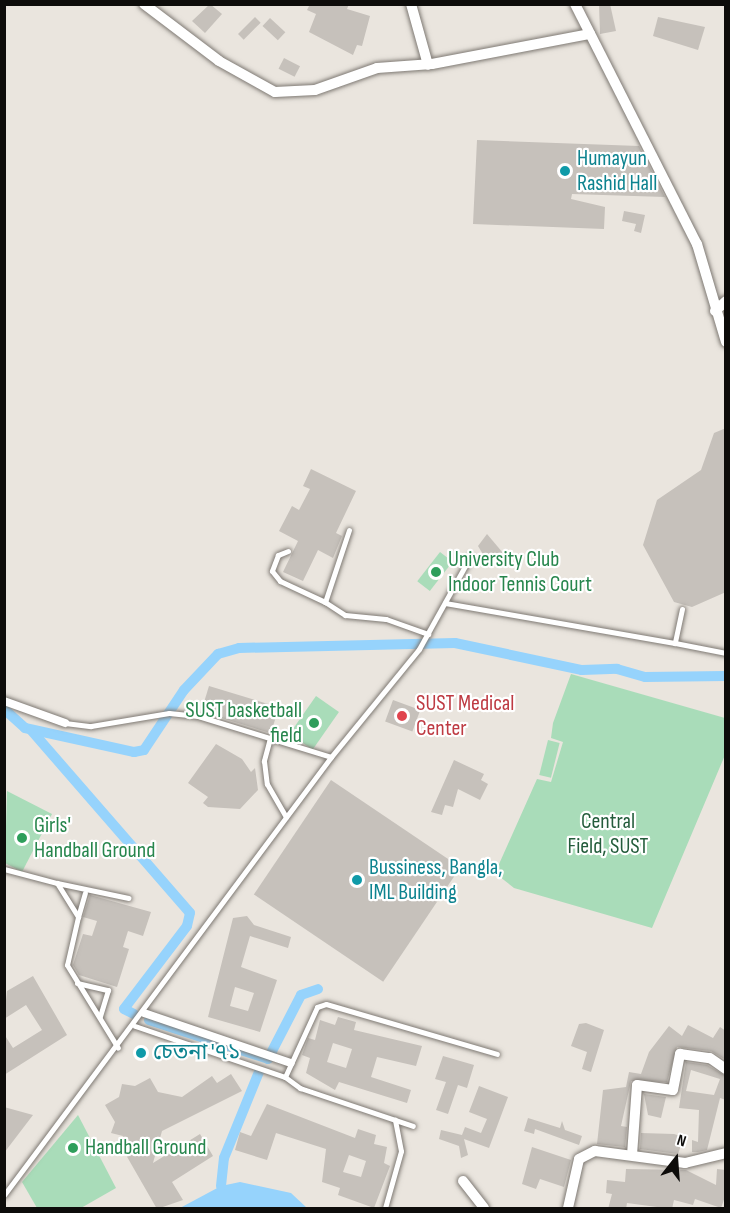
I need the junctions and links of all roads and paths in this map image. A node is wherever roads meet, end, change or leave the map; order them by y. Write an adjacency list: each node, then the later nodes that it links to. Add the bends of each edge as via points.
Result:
1 (144, 4): 5 (street, via 219,61 275,92 315,90 377,68)
2 (411, 4): 5 (street)
3 (575, 4): 4 (street)
4 (590, 34): 5 (street); 7 (street, via 697,244)
5 (428, 64)
6 (726, 301): 7 (street)
7 (715, 311): 8 (street)
8 (726, 342)
9 (349, 530): 12 (lane)
10 (288, 551): 12 (lane, via 278,555 272,571 280,581)
11 (470, 557): 13 (lane)
12 (325, 602): 15 (lane, via 345,615 386,619)
13 (445, 603): 15 (lane); 16 (lane)
14 (682, 609): 16 (lane)
15 (428, 634): 21 (lane)
16 (675, 643): 17 (lane)
17 (726, 653)
18 (4, 701): 19 (street)
19 (64, 723): 20 (lane, via 118,724 169,713 198,716)
20 (270, 738): 21 (lane); 22 (lane, via 264,761 267,784)
21 (331, 758): 22 (lane)
22 (286, 817): 29 (lane)
23 (4, 869): 24 (lane)
24 (57, 883): 25 (lane); 27 (lane)
25 (85, 893): 26 (lane, via 94,887); 27 (lane)
26 (128, 898)
27 (78, 917): 28 (lane, via 66,958)
28 (77, 984): 30 (lane); 30 (lane, via 108,990)
29 (144, 1013): 31 (lane); 34 (street)
30 (100, 1017): 32 (lane)
31 (135, 1026): 32 (lane); 36 (lane)
32 (118, 1048): 42 (lane)
33 (497, 1054): 34 (lane, via 326,1004 318,1007)
34 (291, 1063): 36 (lane)
35 (726, 1069): 40 (street, via 710,1058 680,1054 673,1090 638,1085)
36 (285, 1077): 37 (lane, via 300,1088)
37 (395, 1120): 38 (lane); 43 (lane, via 401,1151)
38 (413, 1126)
39 (726, 1153): 40 (street, via 685,1164)
40 (632, 1155): 45 (street, via 596,1151 579,1159)
41 (463, 1181): 44 (street)
42 (4, 1195)
43 (385, 1209)
44 (484, 1209)
45 (568, 1209)

